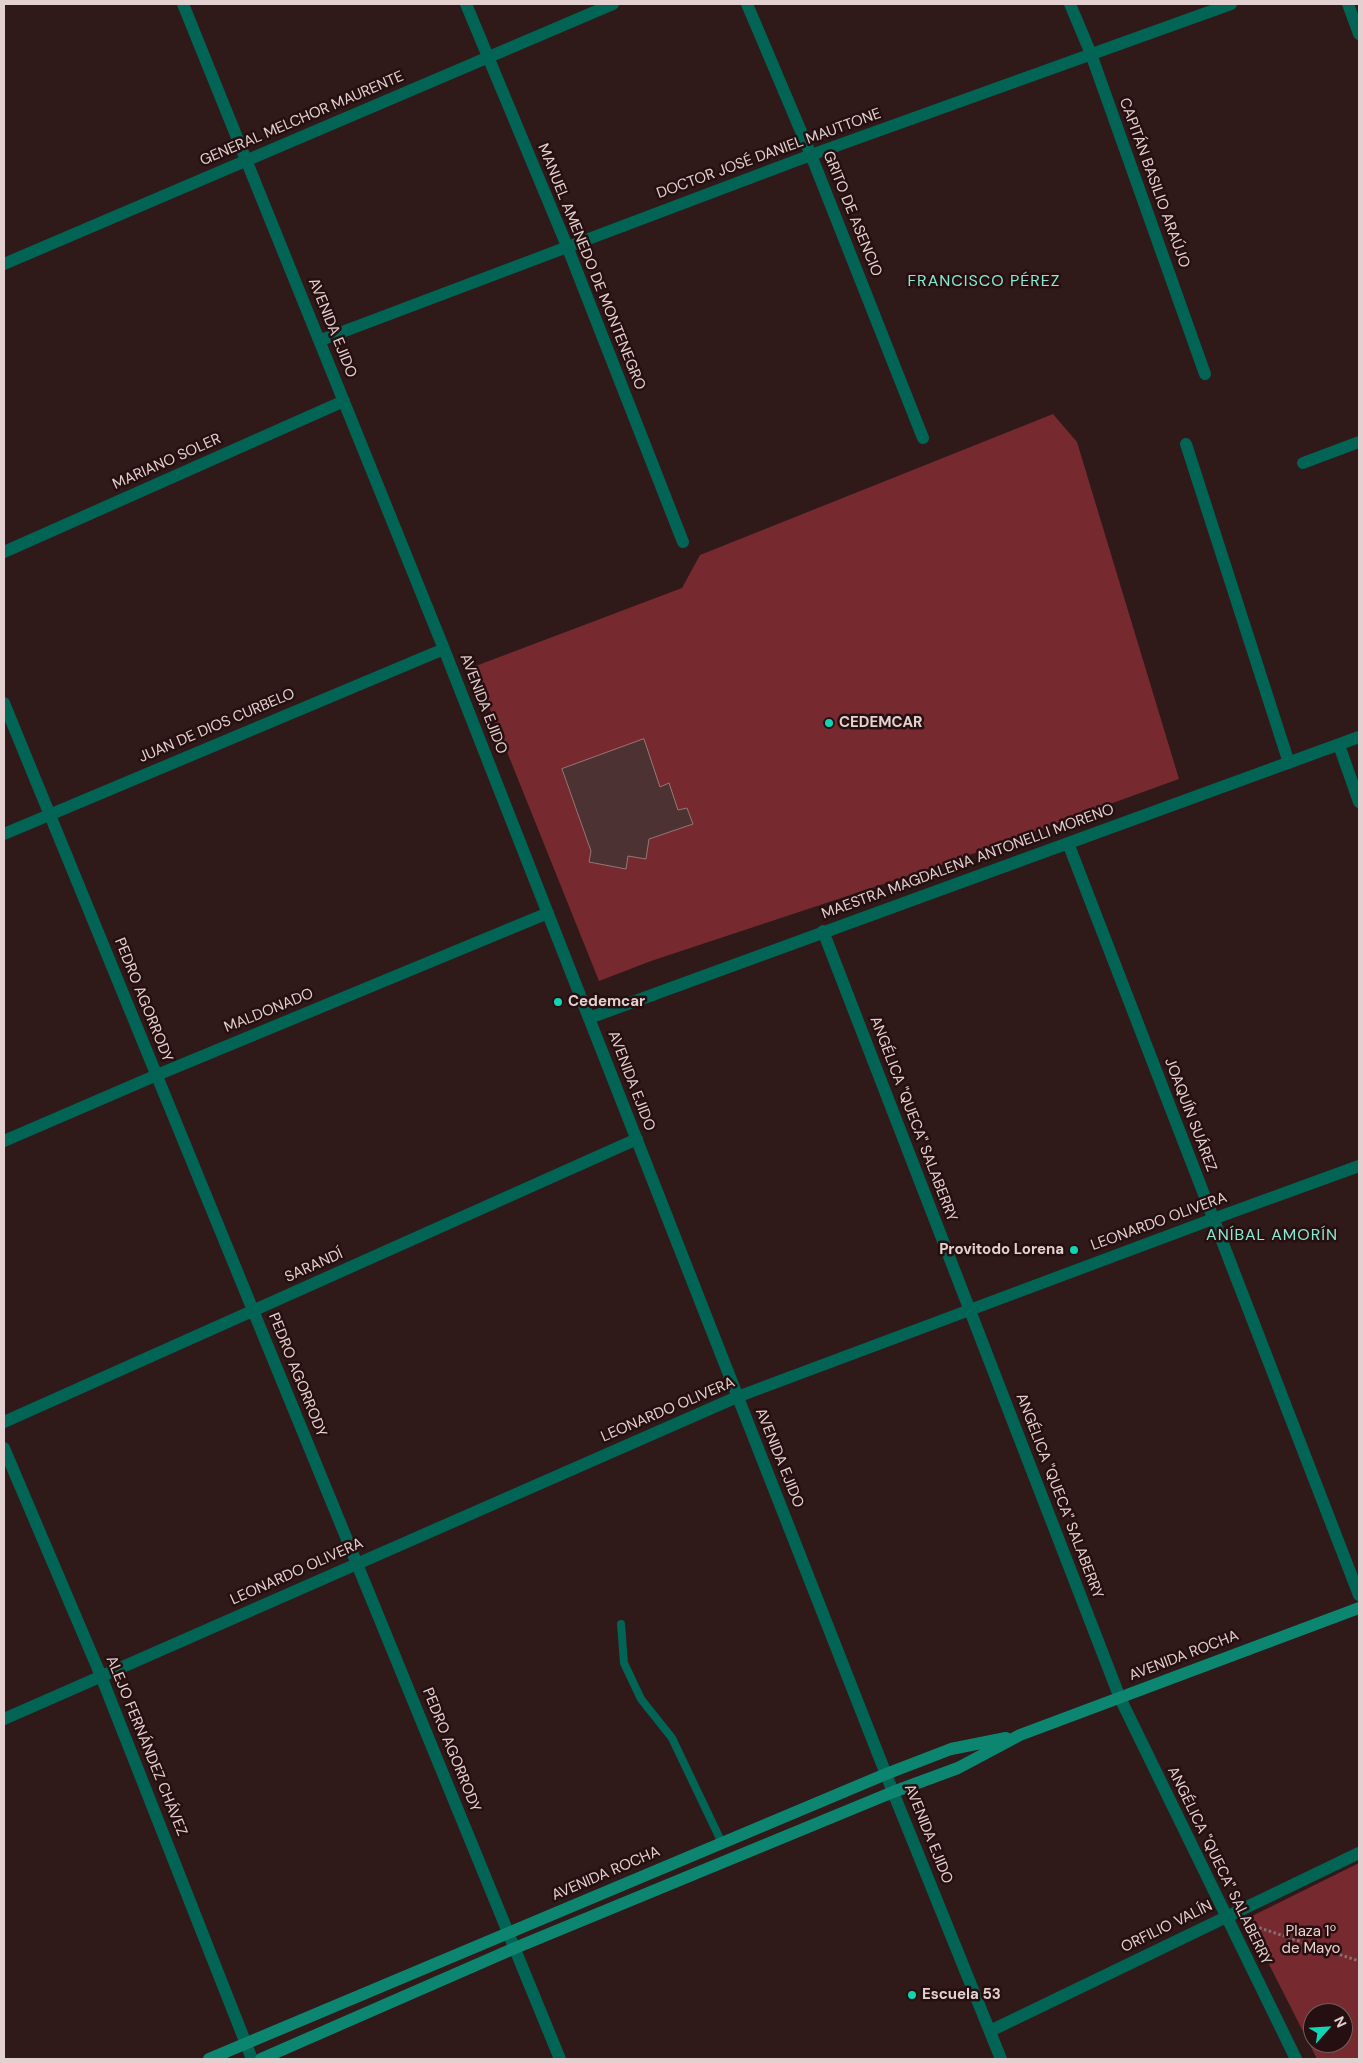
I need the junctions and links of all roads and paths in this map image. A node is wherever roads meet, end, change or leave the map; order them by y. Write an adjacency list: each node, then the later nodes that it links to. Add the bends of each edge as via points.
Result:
1 (183, 4): 12 (street, AVENIDA EJIDO)
2 (466, 4): 10 (street, MANUEL AMENEDO DE MONTENEGRO)
3 (614, 4): 10 (street, GENERAL MELCHOR MAURENTE)
4 (747, 4): 11 (street, GRITO DE ASENCIO)
5 (1070, 4): 9 (street, CAPITÁN BASILIO ARAÚJO)
6 (1231, 4): 9 (street, DOCTOR JOSÉ DANIEL MAUTTONE)
7 (1348, 4): 8 (street)
8 (1359, 34)
9 (1091, 54): 11 (street, DOCTOR JOSÉ DANIEL MAUTTONE); 16 (street, CAPITÁN BASILIO ARAÚJO)
10 (489, 57): 12 (street, GENERAL MELCHOR MAURENTE); 13 (street, MANUEL AMENEDO DE MONTENEGRO)
11 (810, 155): 13 (street, DOCTOR JOSÉ DANIEL MAUTTONE); 18 (street, GRITO DE ASENCIO)
12 (246, 160): 14 (street, GENERAL MELCHOR MAURENTE); 15 (street, AVENIDA EJIDO)
13 (567, 246): 15 (street, DOCTOR JOSÉ DANIEL MAUTTONE); 22 (street, MANUEL AMENEDO DE MONTENEGRO)
14 (4, 264)
15 (320, 340): 17 (street, AVENIDA EJIDO)
16 (1205, 374)
17 (344, 402): 23 (street, MARIANO SOLER); 24 (street, AVENIDA EJIDO)
18 (923, 438)
19 (1359, 442): 21 (street)
20 (1186, 444): 28 (street)
21 (1302, 463)
22 (683, 542)
23 (4, 552)
24 (444, 649): 30 (street, JUAN DE DIOS CURBELO); 33 (street, AVENIDA EJIDO)
25 (4, 703): 30 (street, PEDRO AGORRODY)
26 (1359, 737): 27 (street, MAESTRA MAGDALENA ANTONELLI MORENO)
27 (1339, 745): 28 (street, MAESTRA MAGDALENA ANTONELLI MORENO); 29 (street)
28 (1289, 763): 32 (street, MAESTRA MAGDALENA ANTONELLI MORENO)
29 (1359, 802)
30 (49, 814): 31 (street, JUAN DE DIOS CURBELO); 36 (street, PEDRO AGORRODY)
31 (4, 834)
32 (1068, 843): 34 (street, MAESTRA MAGDALENA ANTONELLI MORENO); 40 (street, JOAQUÍN SUÁREZ)
33 (548, 913): 35 (street, AVENIDA EJIDO); 36 (street, MALDONADO)
34 (823, 931): 35 (street, MAESTRA MAGDALENA ANTONELLI MORENO); 42 (street, ANGÉLICA "QUECA" SALABERRY)
35 (589, 1018): 37 (street, AVENIDA EJIDO)
36 (157, 1075): 38 (street, MALDONADO); 41 (street, PEDRO AGORRODY)
37 (637, 1139): 41 (street, SARANDÍ); 43 (street, AVENIDA EJIDO)
38 (4, 1141)
39 (1359, 1166): 40 (street, LEONARDO OLIVERA)
40 (1213, 1219): 42 (street, LEONARDO OLIVERA); 47 (street, JOAQUÍN SUÁREZ)
41 (254, 1310): 44 (street, SARANDÍ); 46 (street, PEDRO AGORRODY)
42 (970, 1310): 43 (street, LEONARDO OLIVERA); 51 (street, ANGÉLICA "QUECA" SALABERRY)
43 (737, 1397): 46 (street, LEONARDO OLIVERA); 54 (street, AVENIDA EJIDO)
44 (4, 1422)
45 (4, 1448): 50 (street, ALEJO FERNÁNDEZ CHÁVEZ)
46 (357, 1563): 50 (street, LEONARDO OLIVERA); 59 (street, PEDRO AGORRODY)
47 (1359, 1595)
48 (1359, 1608): 51 (street, AVENIDA ROCHA)
49 (621, 1624): 56 (lane, via 624,1663 641,1699 672,1738)
50 (101, 1676): 52 (street, LEONARDO OLIVERA); 63 (street, ALEJO FERNÁNDEZ CHÁVEZ)
51 (1120, 1698): 53 (street, AVENIDA ROCHA); 58 (street, ANGÉLICA "QUECA" SALABERRY)
52 (4, 1719)
53 (1020, 1735): 54 (street, AVENIDA ROCHA, via 951,1750); 55 (street, AVENIDA ROCHA, via 958,1768)
54 (886, 1774): 55 (street, AVENIDA EJIDO); 56 (street, AVENIDA ROCHA)
55 (893, 1792): 60 (street, AVENIDA ROCHA); 62 (street, AVENIDA EJIDO)
56 (722, 1843): 59 (street, AVENIDA ROCHA)
57 (1359, 1853): 58 (street, ORFILIO VALÍN)
58 (1225, 1917): 61 (path); 62 (street, ORFILIO VALÍN); 69 (street, ANGÉLICA "QUECA" SALABERRY)
59 (509, 1933): 60 (street, PEDRO AGORRODY); 63 (street, AVENIDA ROCHA)
60 (515, 1948): 66 (street, AVENIDA ROCHA); 67 (street, PEDRO AGORRODY)
61 (1359, 1960)
62 (990, 2031): 68 (street, AVENIDA EJIDO)
63 (246, 2044): 64 (street, AVENIDA ROCHA); 65 (street, ALEJO FERNÁNDEZ CHÁVEZ)
64 (209, 2059)
65 (252, 2059)
66 (261, 2059)
67 (560, 2059)
68 (1001, 2059)
69 (1296, 2059)

